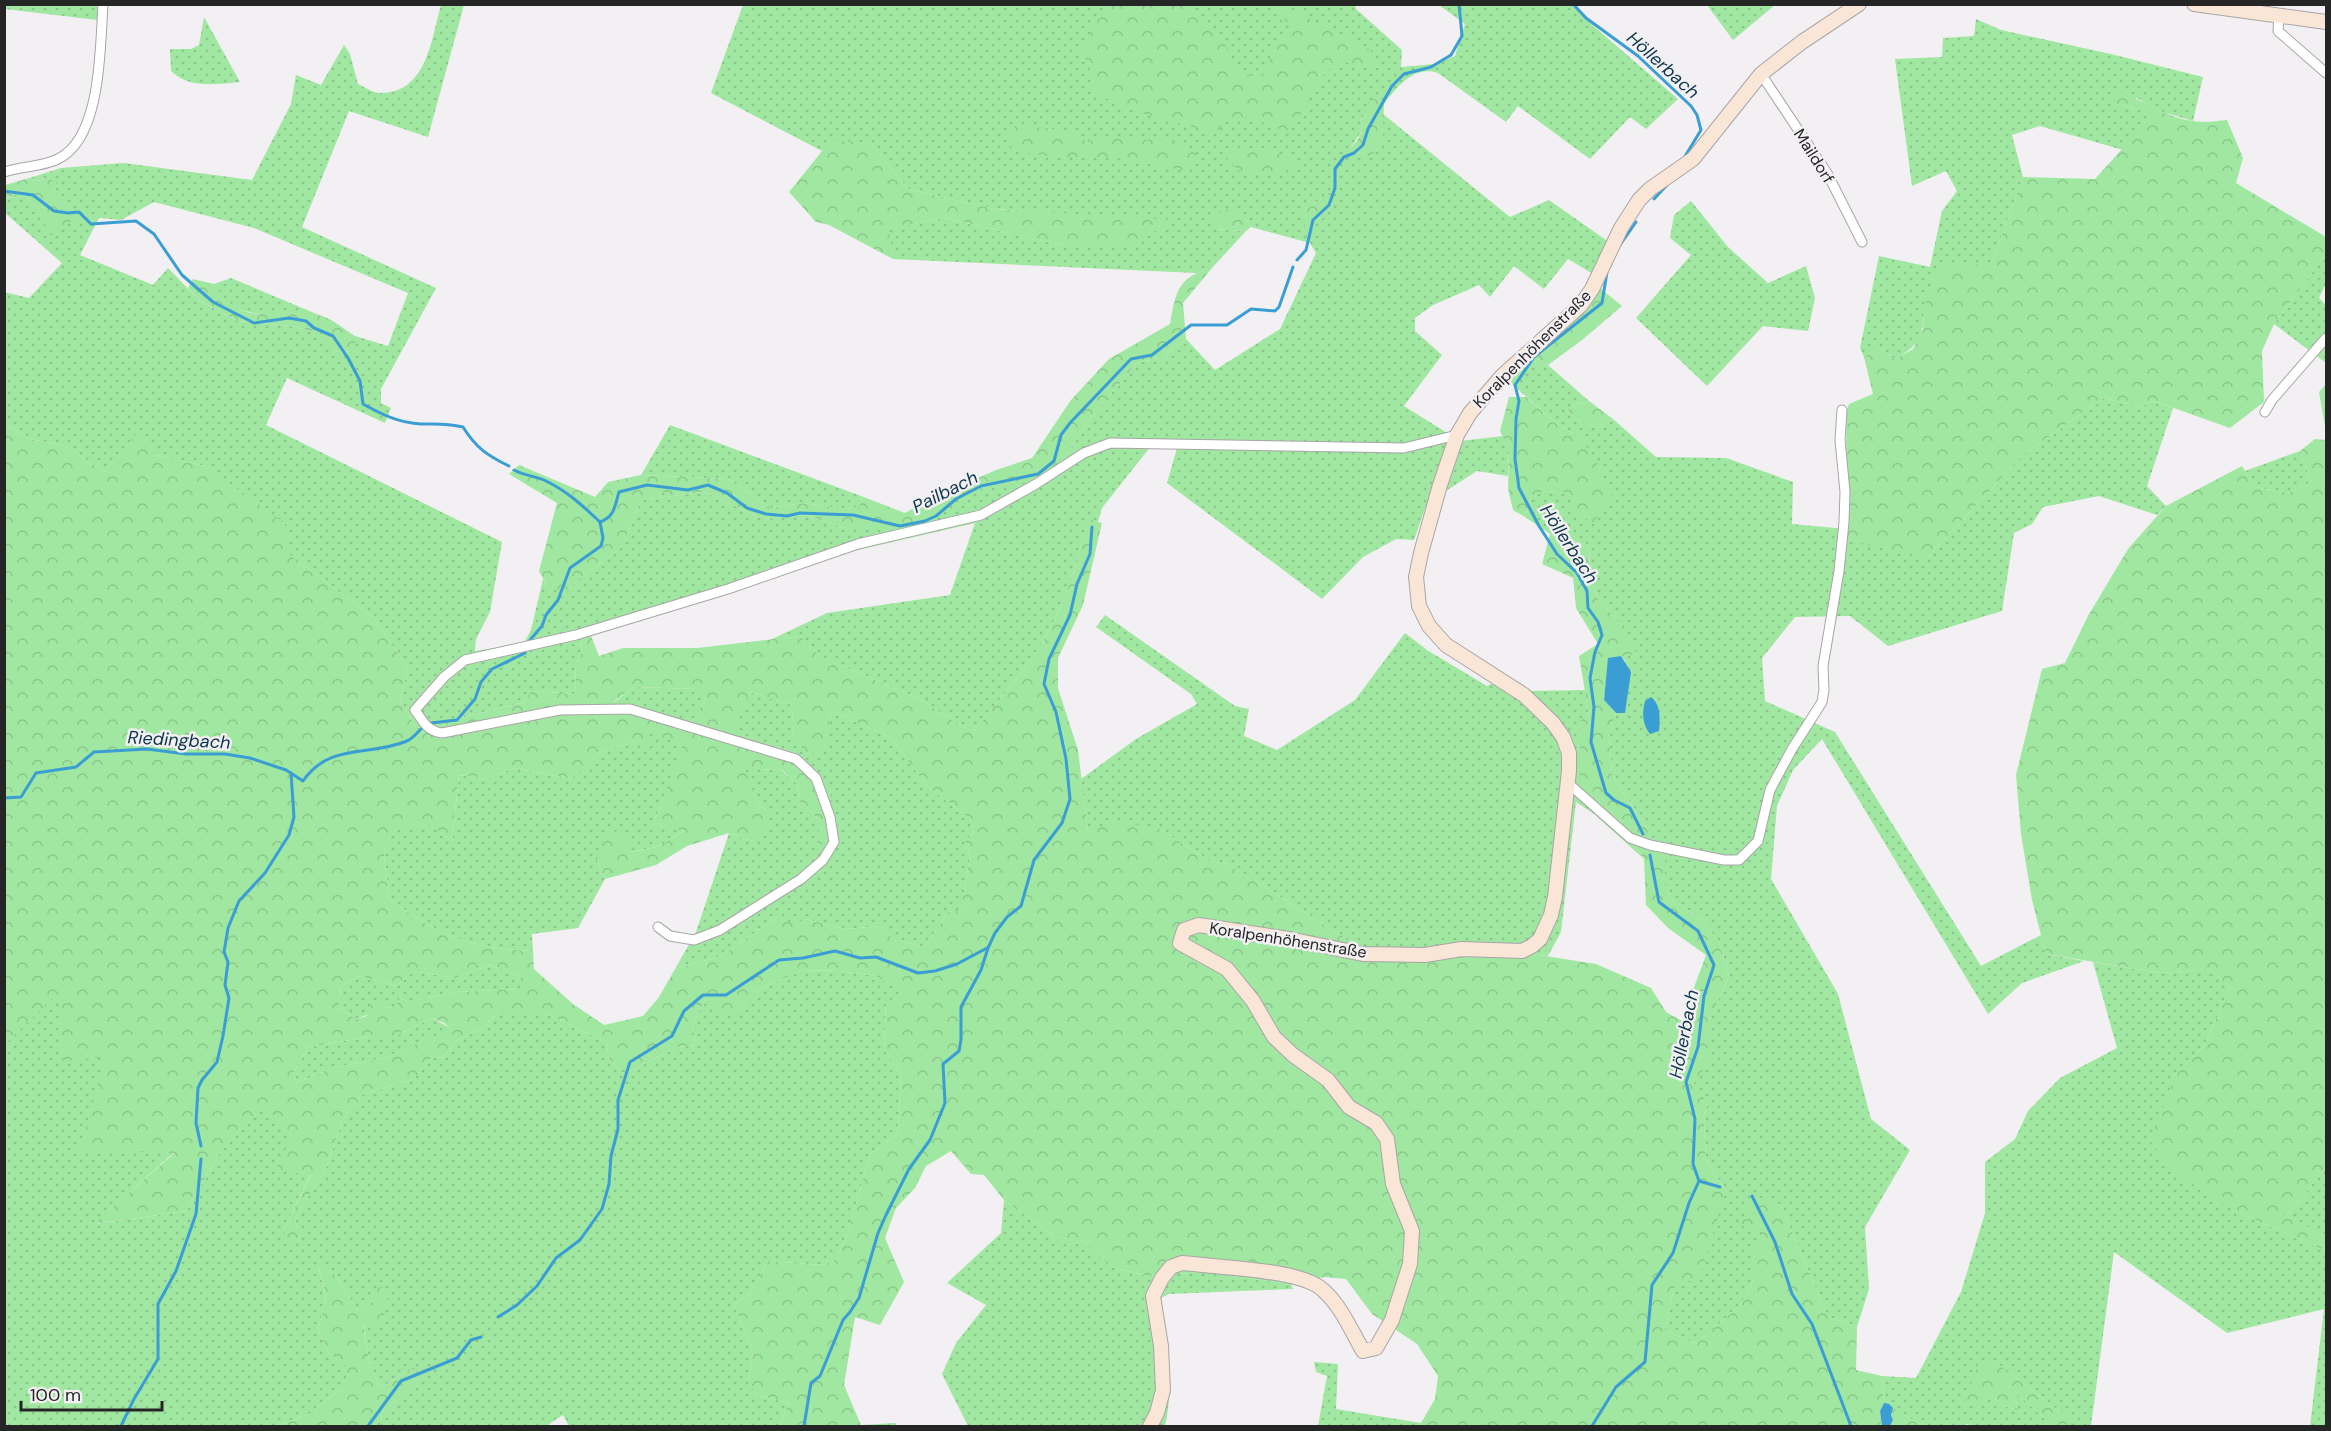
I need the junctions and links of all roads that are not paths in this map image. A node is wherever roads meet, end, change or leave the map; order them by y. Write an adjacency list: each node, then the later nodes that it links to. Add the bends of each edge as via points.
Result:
1 (103, 4): 8 (street, via 94,97 78,140 58,159)
2 (1859, 4): 7 (street, Koralpenhöhenstraße)
3 (2194, 4): 4 (street)
4 (2279, 15): 5 (street); 6 (street, via 2278,31)
5 (2326, 22)
6 (2326, 73)
7 (1761, 74): 9 (street, Maildorf, via 1827,173); 13 (street, Koralpenhöhenstraße, via 1693,159 1640,200 1581,305 1502,376 1470,413)
8 (4, 172)
9 (1862, 242)
10 (2326, 338): 12 (street)
11 (1842, 410): 14 (street, via 1844,522 1823,666 1822,702 1777,774 1761,833 1753,847 1739,860 1731,860 1630,838)
12 (2265, 412)
13 (1457, 435): 14 (street, Koralpenhöhenstraße, via 1421,553 1416,577 1419,606 1429,627 1446,645 1524,695 1553,723 1569,753); 15 (street, via 1404,448 1110,443 1084,453 981,514 858,543 728,589 576,635 465,660 415,710 427,728 435,732 560,710 630,709 796,759 816,778 834,842 823,860 801,879 720,930 694,940 670,936)
14 (1568, 783): 16 (street, Koralpenhöhenstraße, via 1551,915 1540,939 1522,951 1462,949 1425,955 1363,954 1199,925 1184,930 1180,943 1227,969 1274,1037 1328,1080 1349,1107 1376,1123 1387,1139 1393,1184 1412,1231 1410,1264 1392,1320 1376,1348 1363,1351 1336,1303 1322,1288 1299,1277 1182,1263 1171,1267 1154,1296 1163,1390)
15 (658, 927)
16 (1150, 1426)

